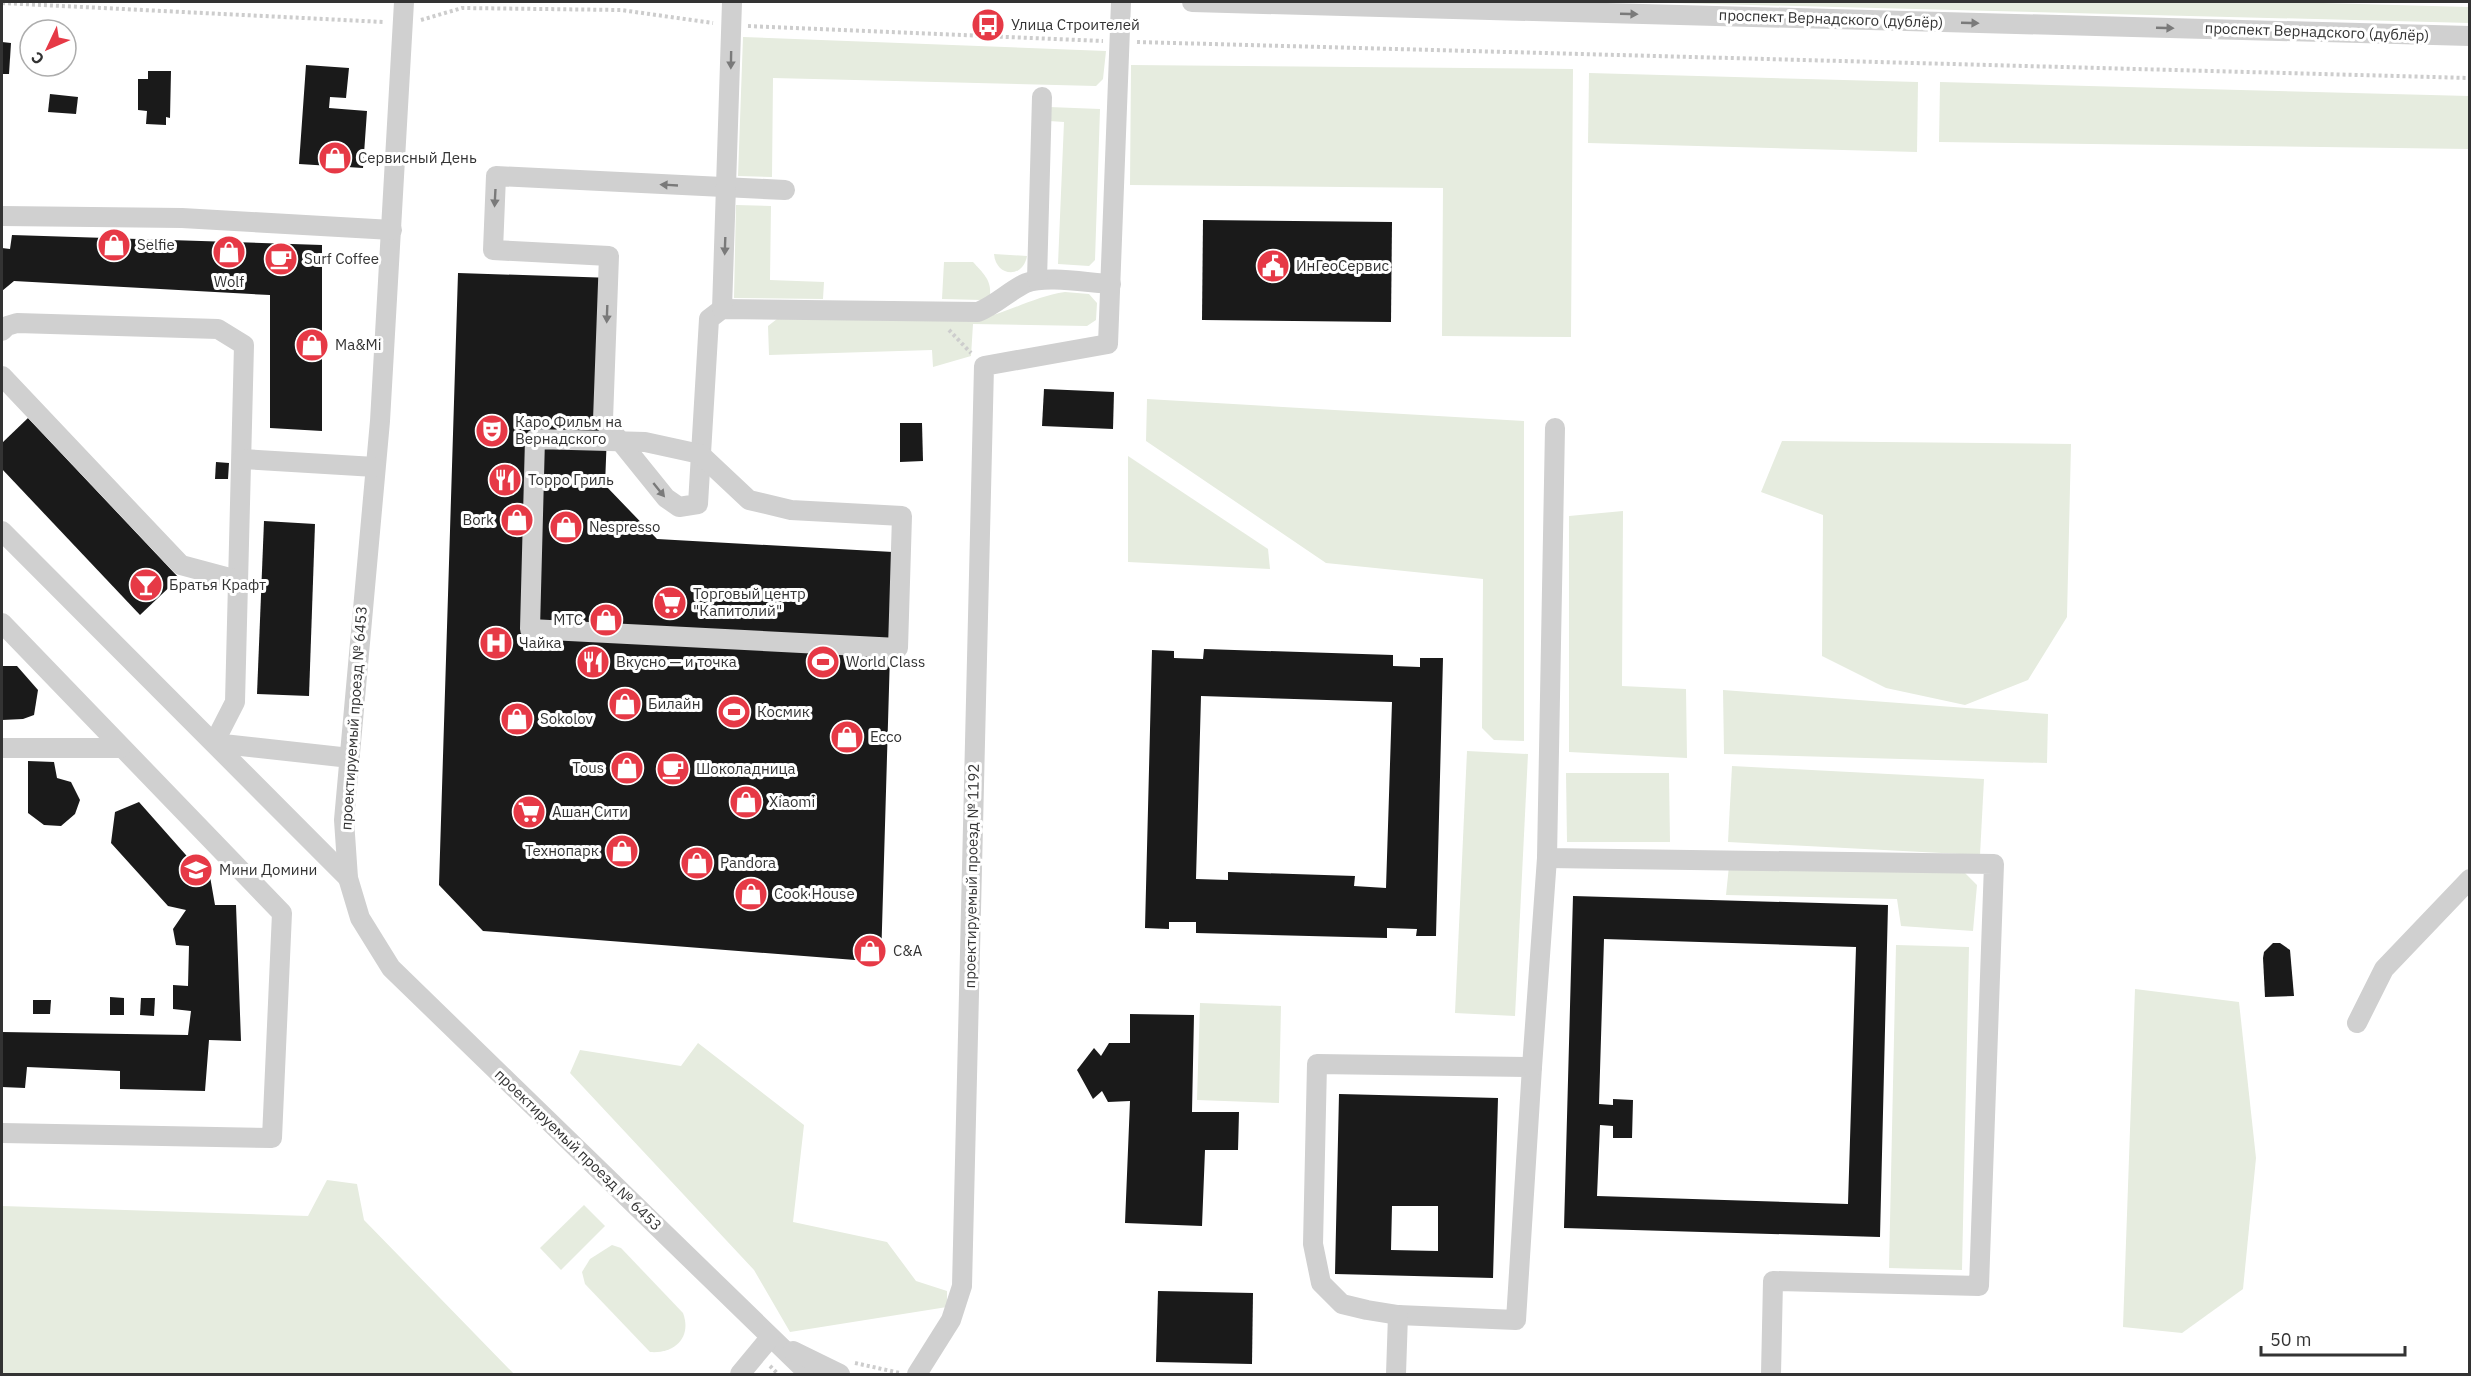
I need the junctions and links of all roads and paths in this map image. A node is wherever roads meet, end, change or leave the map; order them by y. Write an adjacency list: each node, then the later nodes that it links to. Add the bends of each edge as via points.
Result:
1 (404, 2): 7 (street, проектируемый проезд № 6453)
2 (732, 2): 8 (street)
3 (1121, 2): 10 (street)
4 (1192, 2): 6 (street, проспект Вернадского (дублёр))
5 (2, 3): 7 (path, via 367,19)
6 (1589, 7): 9 (street, проспект Вернадского (дублёр), one-way to 9)
7 (402, 25): 8 (path, via 462,8 621,10); 16 (street, проектируемый проезд № 6453)
8 (732, 26): 10 (path); 13 (street, one-way to 13)
9 (2469, 36)
10 (1120, 41): 11 (path); 18 (street)
11 (2469, 78)
12 (1042, 97): 17 (street)
13 (728, 188): 14 (street); 19 (street, one-way to 19); 25 (street, one-way to 25, via 496,176 493,250 609,256 603,420 666,498 679,507 698,504)
14 (785, 190)
15 (2, 216): 16 (street, via 182,218)
16 (392, 230): 27 (street, проектируемый проезд № 6453)
17 (1037, 280): 18 (street); 20 (street, via 978,312)
18 (1111, 284): 22 (street, via 1108,344)
19 (722, 309): 20 (street); 25 (street, via 709,319)
20 (931, 311): 22 (path)
21 (2, 331): 26 (street, via 17,323 218,329 243,345)
22 (984, 366): 48 (street, проектируемый проезд № 1192, via 962,1286 951,1320)
23 (2, 376): 29 (street, via 181,566)
24 (1555, 428): 35 (street)
25 (700, 454): 25 (street, via 645,442 535,439 530,629 898,648 902,516 791,510 749,500)
26 (242, 459): 27 (street); 29 (street)
27 (375, 467): 34 (street, проектируемый проезд № 6453)
28 (2, 531): 31 (street)
29 (237, 580): 31 (street, via 235,702)
30 (2, 623): 33 (street)
31 (214, 742): 34 (street); 36 (street)
32 (2, 748): 33 (street)
33 (120, 748): 40 (street, via 282,913 272,1138)
34 (350, 758): 36 (street, проектируемый проезд № 6453, via 344,820)
35 (1547, 858): 39 (street); 50 (street, via 1994,864 1979,1286 1773,1281)
36 (348, 878): 42 (street, проектируемый проезд № 6453, via 360,918 391,968)
37 (2469, 879): 38 (street, via 2384,969)
38 (2357, 1023)
39 (1532, 1067): 41 (street, via 1516,1320); 41 (street, via 1317,1064 1312,1244 1321,1283 1342,1304)
40 (2, 1133)
41 (1398, 1314): 49 (street)
42 (764, 1346): 43 (street, проектируемый проезд № 6453); 44 (street); 45 (path); 46 (street, проектируемый проезд № 6453)
43 (845, 1368): 47 (path)
44 (741, 1374)
45 (778, 1374)
46 (809, 1374)
47 (907, 1374)
48 (917, 1374)
49 (1396, 1374)
50 (1771, 1374)

